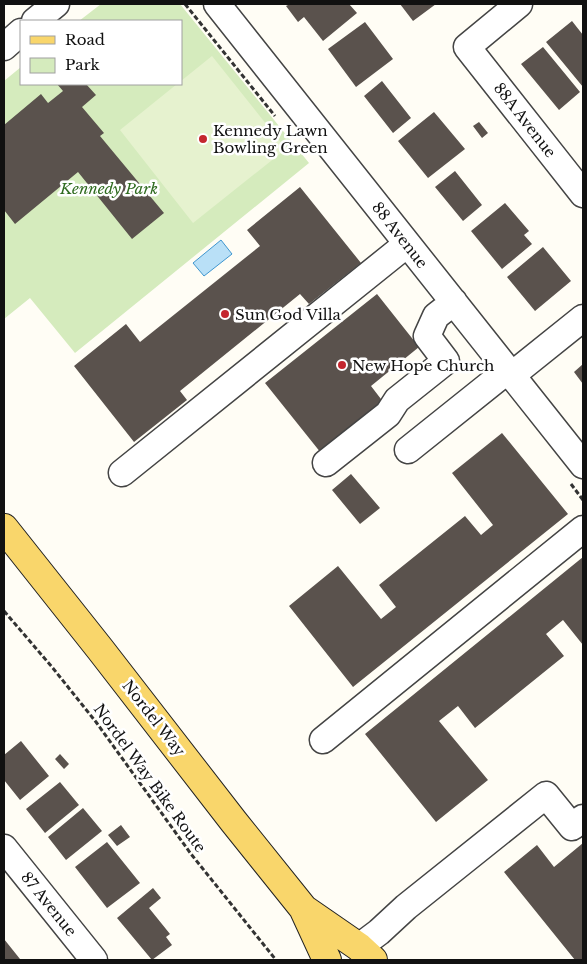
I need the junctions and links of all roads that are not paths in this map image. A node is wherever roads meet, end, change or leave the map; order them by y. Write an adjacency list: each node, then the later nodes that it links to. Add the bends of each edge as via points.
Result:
1 (56, 4): 4 (street)
2 (217, 4): 8 (street, 88 Avenue)
3 (519, 4): 7 (street, 88A Avenue, via 467,46)
4 (36, 20)
5 (20, 33): 6 (street)
6 (4, 47)
7 (583, 194)
8 (408, 244): 9 (street, 88 Avenue); 15 (street)
9 (454, 302): 11 (street, 88 Avenue); 13 (street, via 436,316 427,336 446,360 397,400 388,414)
10 (583, 318): 11 (street)
11 (510, 373): 12 (street); 14 (street, 88 Avenue)
12 (408, 450)
13 (326, 463)
14 (583, 465)
15 (122, 473)
16 (4, 528): 21 (main road, Nordel Way)
17 (583, 529): 18 (street)
18 (323, 740)
19 (583, 818): 22 (street, via 572,827 546,795)
20 (4, 848): 23 (street, 87 Avenue)
21 (303, 908): 22 (main road, Nordel Way); 24 (main road, Nordel Way)
22 (366, 954)
23 (94, 960)
24 (327, 960)

